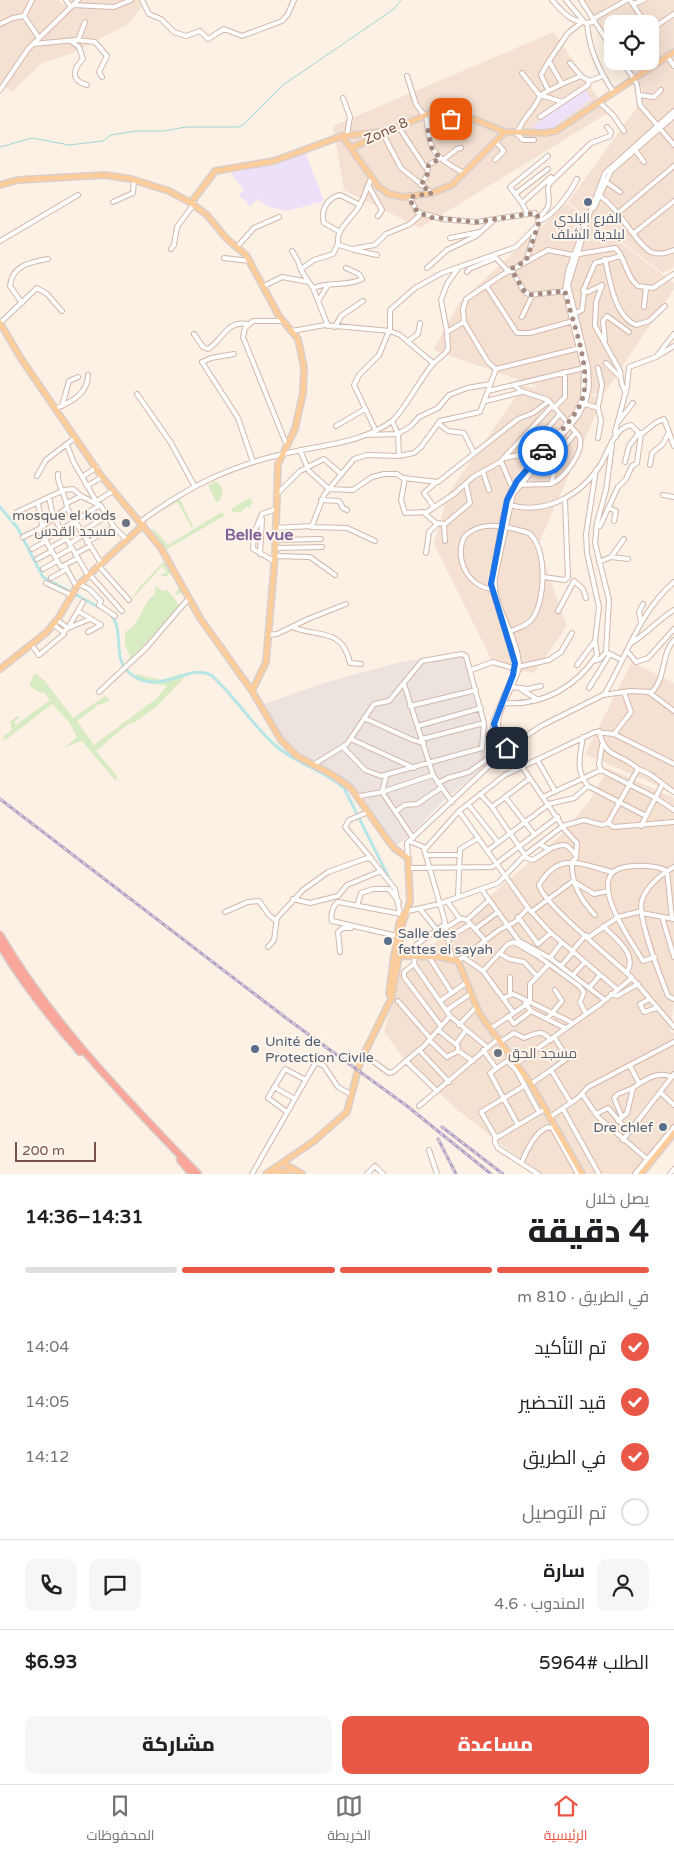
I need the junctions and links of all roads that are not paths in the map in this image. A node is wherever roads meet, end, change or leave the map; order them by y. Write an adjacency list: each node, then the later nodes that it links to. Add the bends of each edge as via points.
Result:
1 (32, 0): 15 (street)
2 (66, 0): 12 (street)
3 (78, 0): 12 (street)
4 (131, 0): 12 (street, via 114,7)
5 (142, 0): 6 (street, via 148,13 161,19 174,32 186,36 200,31 206,38 224,29 242,36 276,24 286,18)
6 (294, 0)
7 (552, 0): 18 (street, via 565,15)
8 (566, 0): 18 (street)
9 (581, 0): 16 (street)
10 (644, 0): 11 (street)
11 (630, 1): 14 (street); 16 (street)
12 (72, 6): 22 (street)
13 (674, 14): 20 (street)
14 (640, 15)
15 (24, 16): 19 (street); 22 (street)
16 (594, 20): 18 (street); 21 (street)
17 (85, 22): 23 (street)
18 (584, 23): 27 (street, via 567,34); 36 (street)
19 (0, 24)
20 (659, 24)
21 (604, 36)
22 (39, 38): 25 (street)
23 (78, 40): 24 (street); 37 (street, via 95,42 107,55 99,72)
24 (72, 41): 25 (street); 41 (street, via 79,47 83,59 76,67 75,75 81,84)
25 (33, 44): 42 (street)
26 (672, 55): 29 (main road); 30 (street)
27 (549, 61): 40 (street); 43 (street, via 541,75)
28 (570, 63): 35 (street)
29 (659, 63)
30 (674, 66)
31 (628, 70): 38 (street)
32 (647, 70): 38 (main road)
33 (522, 73): 47 (street)
34 (407, 76): 53 (street, via 416,104)
35 (581, 76): 39 (street); 40 (street)
36 (603, 76): 39 (street); 45 (street)
37 (102, 77)
38 (634, 78): 45 (main road); 46 (street)
39 (589, 81): 49 (street)
40 (562, 84): 43 (street)
41 (87, 85)
42 (0, 90)
43 (548, 90): 47 (street)
44 (661, 90): 46 (street, via 654,97)
45 (614, 93): 50 (main road)
46 (639, 95): 58 (street, via 640,105)
47 (540, 96): 49 (street); 60 (street)
48 (343, 98): 64 (street, via 350,113)
49 (563, 102): 55 (street)
50 (599, 102): 60 (main road, via 554,132); 61 (street)
51 (674, 111): 58 (street)
52 (459, 112): 53 (main road, Zone 8, via 444,107); 59 (street, via 438,129); 63 (main road, Zone 8)
53 (425, 115): 56 (main road, Zone 8); 59 (street)
54 (674, 116): 58 (street)
55 (540, 117)
56 (398, 126): 62 (main road, Zone 8); 75 (street, via 425,167)
57 (607, 127): 104 (street, via 610,136 593,141 549,184 550,201)
58 (660, 127): 67 (street); 70 (street); 91 (street, via 607,171)
59 (428, 130): 72 (street, via 431,147)
60 (517, 131): 63 (main road); 65 (street, via 521,140)
61 (624, 131)
62 (383, 132): 64 (main road); 68 (main road, Zone 8); 86 (street, via 402,168)
63 (505, 132): 66 (main road)
64 (344, 136): 68 (main road); 95 (main road, via 274,161 217,170 210,175)
65 (534, 140)
66 (496, 142): 73 (street, via 504,151); 78 (main road)
67 (674, 145)
68 (351, 148): 80 (main road)
69 (461, 148): 72 (street)
70 (635, 150): 74 (street); 83 (street, via 613,169)
71 (548, 156): 89 (street, via 510,187)
72 (442, 159): 75 (street); 78 (street)
73 (495, 160)
74 (644, 162)
75 (428, 166): 86 (street)
76 (674, 166): 99 (street)
77 (548, 169): 89 (street)
78 (464, 173): 88 (main road, via 452,186)
79 (552, 177): 96 (street)
80 (371, 179): 85 (street); 92 (main road, via 389,194)
81 (134, 180): 84 (main road, via 105,175 18,180); 94 (street, via 133,193); 95 (main road, via 161,187)
82 (576, 180): 104 (street, via 572,190 548,217)
83 (605, 181): 87 (street); 91 (street)
84 (0, 185)
85 (368, 185): 97 (street); 101 (street, via 382,210)
86 (421, 185): 88 (street)
87 (620, 192)
88 (432, 193): 92 (main road)
89 (515, 194): 96 (street)
90 (78, 195): 109 (street)
91 (598, 195): 99 (street); 117 (street); 117 (street)
92 (410, 197): 100 (street, via 413,208)
93 (674, 201): 107 (street)
94 (113, 202)
95 (193, 203): 111 (main road); 113 (street, via 177,227)
96 (522, 203): 98 (street)
97 (360, 205): 105 (street); 105 (street, via 340,195 324,208 321,213 324,223)
98 (528, 212): 103 (street); 104 (street, via 535,213)
99 (618, 213): 107 (street)
100 (420, 214): 103 (street, via 451,220); 112 (street, via 410,224 386,234 376,245)
101 (378, 216)
102 (279, 217): 111 (street, via 254,228)
103 (494, 220): 106 (street)
104 (538, 221): 123 (street); 124 (street, via 516,247)
105 (340, 232): 110 (street)
106 (480, 232): 108 (street); 126 (street, via 447,250)
107 (634, 233): 114 (street, via 652,252 662,254)
108 (450, 238)
109 (0, 240)
110 (338, 244): 112 (street); 127 (street, via 333,254)
111 (237, 247): 122 (main road)
112 (352, 249): 116 (street)
113 (171, 250)
114 (674, 250)
115 (292, 251): 127 (street)
116 (377, 255)
117 (575, 255): 118 (street, via 612,247 617,248); 123 (street, via 548,250); 139 (street)
118 (621, 256): 121 (street); 138 (street, via 634,283)
119 (224, 258): 122 (street)
120 (48, 259): 144 (street, via 24,264 13,274 10,286)
121 (605, 259): 131 (street); 140 (street, via 593,264)
122 (250, 261): 136 (main road)
123 (526, 261): 128 (street)
124 (459, 267): 159 (street, via 417,286 397,303 389,312); 160 (street, via 441,300)
125 (346, 268): 133 (street, via 362,279)
126 (427, 268)
127 (300, 269): 132 (street)
128 (510, 270): 129 (street, via 496,258); 134 (street); 141 (street, via 524,291)
129 (468, 272)
130 (674, 274): 138 (street, via 656,287)
131 (610, 280): 135 (street); 145 (street, via 621,313 635,325 649,322)
132 (309, 282): 136 (street, via 282,277); 137 (street)
133 (328, 285): 137 (street); 142 (street)
134 (486, 285): 151 (street, via 517,333 530,333); 152 (street, via 465,302)
135 (601, 285): 140 (street); 165 (street, via 595,326)
136 (264, 286): 150 (main road)
137 (314, 288): 142 (street)
138 (646, 288): 146 (street)
139 (567, 291): 141 (street); 148 (street); 151 (street)
140 (584, 292): 148 (street, via 582,311)
141 (532, 296): 149 (street)
142 (318, 301): 156 (street)
143 (363, 301): 157 (street, via 341,316)
144 (22, 303): 147 (street, via 38,288); 153 (street)
145 (665, 306)
146 (644, 307)
147 (62, 311)
148 (574, 314): 151 (street)
149 (522, 317)
150 (282, 321): 155 (street, via 258,320); 158 (main road)
151 (574, 321): 167 (street)
152 (464, 322): 160 (street); 174 (street, via 488,362)
153 (0, 323): 189 (main road, via 22,360)
154 (420, 323): 164 (street, via 418,334)
155 (248, 324): 162 (street, via 236,323 229,327 208,349); 208 (street, via 244,339)
156 (328, 326): 157 (street); 158 (street)
157 (335, 327): 159 (street)
158 (292, 331): 208 (main road, via 302,352 304,382 297,420)
159 (390, 331): 164 (street); 192 (street, via 379,355 355,381 354,388)
160 (447, 332): 170 (street, via 448,349)
161 (629, 332): 165 (street, via 608,316 603,321)
162 (194, 334)
163 (674, 334): 169 (street)
164 (408, 341): 170 (street)
165 (606, 342): 178 (street)
166 (674, 346): 169 (street)
167 (581, 348): 172 (street); 174 (street); 188 (street, via 589,376)
168 (234, 354): 217 (street, via 202,362 238,418)
169 (656, 357): 182 (street, via 629,368)
170 (433, 363): 194 (street)
171 (606, 363): 178 (street)
172 (584, 368): 175 (street); 197 (street, via 583,398)
173 (598, 368): 191 (street, via 602,388)
174 (496, 369): 179 (street)
175 (565, 372): 180 (street); 190 (street, via 565,398)
176 (88, 375): 189 (street, via 84,391)
177 (78, 377): 189 (street, via 70,380)
178 (621, 378): 182 (street)
179 (490, 384): 181 (street); 203 (street, via 450,395 438,408 419,417 412,426)
180 (515, 386): 181 (street); 183 (street)
181 (488, 391): 185 (street)
182 (625, 391): 195 (street)
183 (523, 392): 185 (street); 186 (street)
184 (137, 394): 233 (street, via 171,443)
185 (486, 401): 196 (street, via 478,414)
186 (549, 401): 190 (street); 214 (street)
187 (633, 403): 195 (street)
188 (585, 404): 191 (street); 197 (street)
189 (59, 407): 205 (main road)
190 (553, 407): 193 (street); 216 (street)
191 (598, 407): 207 (street, via 601,420)
192 (365, 409): 198 (street); 199 (street)
193 (560, 414): 197 (street); 216 (street, via 525,454)
194 (392, 421): 199 (street); 203 (street)
195 (618, 422): 206 (street)
196 (438, 423): 214 (street, via 448,431 464,432); 215 (street, via 418,451)
197 (569, 424): 200 (street); 235 (street)
198 (336, 426)
199 (375, 429): 204 (street)
200 (576, 432): 232 (street, via 559,453); 232 (street, via 581,441 575,458 560,478)
201 (669, 432): 202 (street, via 663,419); 211 (street); 219 (street, via 663,444 652,453)
202 (640, 433): 206 (street, via 629,425); 218 (street, via 628,446); 255 (street, via 637,463 618,487)
203 (398, 434): 204 (street); 215 (street)
204 (363, 435): 212 (street)
205 (76, 437): 209 (street); 220 (main road)
206 (616, 437): 210 (street)
207 (598, 438)
208 (288, 444): 213 (main road)
209 (68, 445): 226 (street, via 46,460); 227 (street)
210 (612, 445): 222 (street); 274 (street, via 606,490)
211 (674, 446)
212 (300, 450): 213 (street); 221 (street)
213 (284, 453): 217 (street); 243 (main road, via 278,464)
214 (474, 453): 230 (street)
215 (399, 456): 225 (street, via 360,456 352,460)
216 (503, 460): 223 (street); 235 (street, via 510,483)
217 (253, 462): 233 (street)
218 (625, 462)
219 (650, 465)
220 (97, 467): 227 (street); 228 (main road)
221 (307, 468): 225 (street, via 326,459); 236 (street); 243 (street)
222 (596, 470): 248 (street); 339 (street, via 586,534 587,554 599,606)
223 (483, 472): 231 (street); 238 (street)
224 (58, 474): 237 (street, via 58,482)
225 (341, 474): 236 (street)
226 (37, 476)
227 (82, 476): 234 (street)
228 (102, 476): 234 (street); 239 (main road)
229 (404, 478): 230 (street); 236 (street, via 396,474 380,474 355,489); 259 (street, via 402,509 407,515)
230 (436, 482): 254 (street, via 424,493)
231 (466, 484): 254 (street); 268 (street, via 470,503)
232 (551, 484): 235 (street)
233 (194, 485): 266 (street)
234 (88, 486): 240 (street)
235 (516, 486): 246 (street)
236 (329, 489): 247 (street)
237 (64, 490): 242 (street); 244 (street, via 73,489); 251 (street)
238 (489, 490)
239 (112, 491): 249 (street); 266 (main road)
240 (92, 493): 244 (street); 249 (street)
241 (664, 495): 245 (street)
242 (49, 496): 250 (street); 262 (street)
243 (276, 496): 256 (main road)
244 (83, 497): 249 (street); 251 (street)
245 (674, 497)
246 (509, 499): 252 (street); 271 (street)
247 (322, 500): 257 (street, via 339,501); 270 (street)
248 (565, 500): 252 (street, via 534,507); 309 (street)
249 (96, 501): 253 (street)
250 (38, 503): 258 (street); 272 (street)
251 (67, 505): 262 (street); 264 (street)
252 (509, 505): 271 (street)
253 (101, 506): 261 (street); 264 (street)
254 (434, 507): 259 (street)
255 (609, 508): 263 (street, via 616,511); 274 (street)
256 (276, 509): 260 (street); 273 (main road)
257 (347, 510)
258 (17, 512)
259 (423, 512): 267 (street)
260 (262, 514): 294 (street); 294 (street, via 254,533 253,550)
261 (108, 516): 265 (street); 277 (street)
262 (54, 518): 272 (street); 275 (street)
263 (614, 520)
264 (75, 522): 275 (street); 277 (street)
265 (111, 522): 269 (street); 276 (street)
266 (141, 524): 283 (main road); 316 (main road, via 164,553)
267 (437, 524): 268 (street); 293 (street, via 429,532)
268 (444, 525): 285 (street)
269 (114, 527): 276 (street); 287 (street)
270 (311, 527): 273 (street); 286 (street, via 347,528)
271 (504, 527): 307 (street, via 531,535); 314 (street); 314 (street, via 487,526 474,530 464,537 461,545 461,558 470,578 476,584)
272 (41, 528): 278 (street); 282 (street)
273 (275, 528): 284 (main road)
274 (596, 528): 301 (street)
275 (61, 530): 279 (street); 282 (street)
276 (119, 530): 283 (street)
277 (82, 534): 287 (street); 288 (street)
278 (24, 537)
279 (66, 539): 288 (street); 292 (street)
280 (321, 539): 284 (street)
281 (624, 539): 296 (street)
282 (45, 540): 291 (street); 292 (street)
283 (127, 540): 302 (main road)
284 (275, 540): 289 (main road)
285 (445, 541)
286 (375, 542)
287 (89, 544): 295 (street); 302 (street)
288 (70, 546): 295 (street); 298 (street)
289 (275, 548): 290 (street); 299 (main road)
290 (322, 548)
291 (32, 549)
292 (51, 550): 297 (street); 298 (street)
293 (426, 553)
294 (260, 554): 299 (street)
295 (77, 556): 303 (street); 305 (street)
296 (612, 557): 300 (street); 301 (street)
297 (37, 559)
298 (56, 559): 303 (street); 304 (street)
299 (274, 559): 306 (street, via 310,558); 337 (main road)
300 (628, 559)
301 (599, 562): 343 (street, via 609,600)
302 (100, 564): 305 (main road); 318 (street)
303 (64, 568): 308 (street); 313 (street)
304 (43, 569)
305 (88, 574): 313 (main road); 324 (street)
306 (335, 575)
307 (544, 577): 309 (street); 335 (street, via 532,619)
308 (50, 578)
309 (568, 578): 310 (street)
310 (574, 581): 317 (street, via 583,589); 325 (street)
311 (674, 582): 328 (street, via 655,600)
312 (46, 583): 315 (street)
313 (77, 584): 315 (main road); 326 (street, via 89,589 101,601 99,605)
314 (493, 589): 335 (street)
315 (71, 595): 329 (main road)
316 (189, 598): 357 (main road); 358 (street, via 146,648)
317 (586, 598)
318 (129, 600)
319 (83, 602): 323 (street)
320 (346, 604): 330 (street)
321 (642, 604): 328 (street, via 639,612)
322 (674, 610): 340 (street)
323 (78, 611): 327 (street); 331 (street)
324 (122, 611)
325 (558, 611)
326 (115, 616)
327 (90, 619): 331 (street); 334 (street, via 101,625)
328 (641, 622): 340 (street)
329 (55, 623): 331 (street); 333 (street); 349 (main road)
330 (292, 627): 337 (street); 346 (street, via 335,637 342,643 350,663)
331 (68, 628): 333 (street)
332 (674, 629): 342 (street, via 644,660 636,662)
333 (63, 632): 341 (street, via 39,655)
334 (88, 632)
335 (508, 632): 348 (street)
336 (572, 633): 348 (street, via 558,656)
337 (267, 636): 357 (main road, via 265,668)
338 (674, 640): 360 (street, via 658,685)
339 (595, 642): 345 (street, via 597,655); 347 (street)
340 (631, 642): 342 (street)
341 (34, 648)
342 (627, 651): 344 (street)
343 (608, 653): 344 (street); 345 (street); 355 (street)
344 (622, 660): 361 (street)
345 (593, 661): 362 (street, via 569,686)
346 (362, 664)
347 (577, 664)
348 (517, 668): 350 (street, via 493,662); 353 (street); 371 (street, via 496,714)
349 (0, 669)
350 (471, 670): 351 (street, via 465,654 425,659); 356 (street)
351 (404, 684): 364 (street); 367 (street, via 390,701 375,703)
352 (541, 686): 354 (street)
353 (512, 687): 354 (street); 363 (street)
354 (520, 688): 362 (street)
355 (589, 688)
356 (476, 690): 364 (street); 365 (street)
357 (252, 691): 383 (main road, via 288,749)
358 (99, 692)
359 (624, 692): 360 (street); 361 (street); 373 (street, via 631,712)
360 (650, 693): 366 (street)
361 (604, 695): 379 (street)
362 (538, 700): 363 (street)
363 (505, 703): 371 (street)
364 (410, 706): 369 (street)
365 (481, 708): 368 (street); 369 (street)
366 (674, 711)
367 (364, 718): 375 (street); 376 (street, via 413,740)
368 (484, 722): 370 (street); 376 (street)
369 (418, 726): 376 (street)
370 (484, 728): 371 (street); 381 (street, via 480,749)
371 (495, 728): 379 (street)
372 (599, 731): 373 (street); 374 (street); 377 (street)
373 (614, 734): 382 (street)
374 (583, 737): 380 (street); 391 (street, via 578,766)
375 (351, 739): 378 (street); 384 (street)
376 (423, 741): 381 (street)
377 (602, 745): 386 (street, via 608,752); 387 (street)
378 (343, 748): 383 (street); 388 (street, via 366,770 377,776)
379 (503, 748): 392 (street, via 469,772 448,778); 404 (street, via 498,757)
380 (538, 761): 385 (street); 396 (street)
381 (430, 763): 384 (street); 389 (street)
382 (674, 764)
383 (313, 765): 403 (main road, via 338,778)
384 (414, 768): 388 (street)
385 (523, 768): 390 (street); 399 (street, via 512,770)
386 (638, 768): 393 (street, via 656,776); 395 (street)
387 (601, 770): 391 (street); 395 (street)
388 (386, 776): 397 (street)
389 (433, 776): 392 (street); 397 (street)
390 (529, 779): 400 (street); 401 (street)
391 (582, 779): 394 (street); 396 (street)
392 (439, 785): 404 (street); 412 (street, via 417,804 405,805)
393 (662, 785): 398 (street); 402 (street)
394 (588, 786): 406 (street, via 574,798); 407 (street)
395 (628, 786): 402 (street); 407 (street)
396 (555, 791): 400 (street)
397 (382, 792): 403 (street, via 360,796); 412 (street)
398 (674, 792)
399 (480, 794): 405 (street); 408 (street)
400 (543, 797): 406 (street)
401 (506, 798): 408 (street); 415 (street)
402 (656, 798): 409 (street); 413 (street)
403 (360, 799): 411 (main road)
404 (452, 802): 423 (street)
405 (468, 804): 410 (street); 426 (street)
406 (549, 804): 414 (street); 415 (street)
407 (618, 804): 413 (street); 417 (street)
408 (492, 807): 421 (street)
409 (674, 810)
410 (460, 811): 424 (street); 429 (street)
411 (368, 812): 436 (street, via 350,820 345,827); 437 (main road, via 395,849)
412 (396, 812): 423 (street)
413 (646, 816): 419 (street)
414 (558, 817): 418 (street); 422 (street)
415 (524, 822): 421 (street); 422 (street)
416 (673, 822): 419 (street); 420 (street)
417 (608, 823): 418 (street, via 602,825 584,820); 419 (street, via 614,828)
418 (563, 826): 427 (street); 435 (street, via 577,843)
419 (641, 826)
420 (674, 829)
421 (510, 833): 426 (street); 428 (street)
422 (534, 834): 428 (street)
423 (413, 838): 425 (street)
424 (478, 839): 431 (street); 433 (street, via 461,848)
425 (409, 841): 429 (street); 437 (street, via 406,849)
426 (498, 842): 431 (street)
427 (540, 844): 430 (street); 434 (street)
428 (518, 846): 434 (street); 439 (street)
429 (424, 849): 432 (street)
430 (550, 849): 434 (street, via 533,860); 435 (street, via 566,845)
431 (487, 851): 439 (street)
432 (426, 855): 433 (street); 442 (street)
433 (460, 855): 443 (street)
434 (524, 856): 447 (street)
435 (576, 856): 438 (street)
436 (371, 858): 444 (street); 452 (street, via 328,872)
437 (408, 858): 441 (main road)
438 (572, 862): 446 (street); 448 (street); 454 (street, via 556,866 539,885)
439 (496, 864): 443 (street, via 489,868); 447 (street)
440 (674, 867): 445 (street)
441 (410, 868): 442 (street); 462 (main road)
442 (428, 868): 443 (street); 457 (street)
443 (460, 868): 451 (street)
444 (381, 871): 452 (street, via 347,885 338,896 310,903); 456 (street, via 394,887)
445 (667, 871): 446 (street, via 632,866); 464 (street, via 648,889 642,900); 470 (street)
446 (612, 872): 450 (street)
447 (505, 878): 449 (street); 460 (street)
448 (573, 881): 450 (street, via 594,894); 454 (street); 465 (street, via 585,905)
449 (482, 890): 451 (street); 453 (street)
450 (608, 892): 467 (street)
451 (458, 897): 455 (street)
452 (293, 899): 472 (street)
453 (489, 900): 463 (street); 471 (street)
454 (547, 900): 460 (street); 483 (street)
455 (447, 901): 457 (street); 469 (street)
456 (399, 902): 458 (street, via 389,889 373,889 361,893); 462 (street)
457 (439, 904): 459 (street); 474 (street)
458 (357, 906): 462 (street); 477 (street, via 337,903 331,918 332,922)
459 (420, 909): 462 (street); 479 (street)
460 (530, 910): 466 (street); 480 (street)
461 (225, 912): 472 (street, via 259,901)
462 (405, 912): 482 (main road); 493 (main road)
463 (498, 912): 475 (street); 478 (street)
464 (642, 912): 467 (street); 468 (street); 498 (street)
465 (595, 915)
466 (518, 917): 475 (street); 487 (street)
467 (618, 917): 476 (street); 498 (street, via 643,961)
468 (662, 917): 470 (street); 499 (street)
469 (460, 918): 471 (street); 474 (street)
470 (673, 919)
471 (467, 920): 473 (street)
472 (276, 921): 489 (street, via 274,940)
473 (471, 924): 478 (street); 484 (street)
474 (445, 926): 479 (street); 484 (street)
475 (508, 926): 485 (street); 490 (street, via 519,941)
476 (603, 926): 483 (street); 508 (street, via 626,952 629,966)
477 (355, 927): 482 (street); 492 (street, via 338,932)
478 (475, 929): 485 (street)
479 (437, 930): 495 (street, via 416,945)
480 (552, 933): 486 (street); 487 (street)
481 (0, 935): 605 (highway, via 34,990 58,1019)
482 (397, 936): 493 (main road)
483 (587, 936): 491 (street); 508 (street)
484 (448, 938): 501 (street)
485 (485, 940): 497 (street)
486 (562, 942): 491 (street); 500 (street)
487 (538, 944): 490 (street)
488 (0, 945): 604 (highway, via 28,991 54,1023)
489 (268, 947)
490 (533, 949): 500 (street)
491 (572, 951): 503 (street); 506 (street)
492 (340, 952)
493 (399, 954): 495 (main road); 556 (main road, via 395,985)
494 (502, 954): 505 (street, via 508,944 514,942); 507 (street); 509 (street, via 524,962)
495 (414, 956): 496 (main road); 504 (street)
496 (430, 957): 501 (main road); 519 (street)
497 (463, 957): 502 (street); 507 (street)
498 (654, 957): 525 (street, via 668,996)
499 (674, 957)
500 (550, 958): 506 (street)
501 (452, 959): 502 (main road)
502 (458, 962): 514 (main road)
503 (585, 962): 510 (street); 511 (street)
504 (414, 964): 528 (street); 543 (street, via 404,972 404,977)
505 (549, 964): 509 (street); 537 (street, via 583,990 581,1004)
506 (561, 966): 510 (street)
507 (483, 971): 523 (street)
508 (626, 972): 513 (street)
509 (536, 975): 529 (street, via 529,986)
510 (573, 975): 516 (street)
511 (600, 975): 516 (street); 517 (street)
512 (510, 977): 521 (street)
513 (632, 978): 515 (street); 517 (street)
514 (466, 983): 519 (street); 520 (main road)
515 (638, 984): 522 (street, via 617,996); 524 (street)
516 (590, 987): 526 (street)
517 (617, 989): 522 (street)
518 (556, 990): 535 (street, via 562,1001)
519 (452, 993): 528 (street)
520 (470, 994): 531 (main road); 533 (street)
521 (510, 994): 523 (street); 529 (street)
522 (611, 994): 526 (street)
523 (504, 998): 536 (street)
524 (650, 999): 532 (street); 532 (street, via 640,1004 644,1012)
525 (674, 999)
526 (605, 1000): 537 (street)
527 (398, 1001): 548 (street)
528 (440, 1001): 533 (street)
529 (530, 1002): 530 (street); 535 (street)
530 (525, 1003): 534 (street); 536 (street)
531 (476, 1007): 542 (street); 546 (main road)
532 (657, 1008): 545 (street)
533 (447, 1010): 538 (street)
534 (531, 1011): 539 (street, via 514,1024); 540 (street)
535 (551, 1011): 540 (street); 541 (street)
536 (514, 1012): 539 (street)
537 (586, 1014): 541 (street)
538 (450, 1016): 542 (street); 543 (street)
539 (508, 1016): 546 (street)
540 (547, 1019): 544 (street)
541 (573, 1023): 544 (street)
542 (459, 1025): 547 (street)
543 (439, 1028): 548 (street); 552 (street)
544 (565, 1028): 549 (street)
545 (674, 1028)
546 (490, 1029): 550 (main road)
547 (466, 1030): 552 (street); 553 (street)
548 (430, 1039): 554 (street); 555 (street, via 448,1057)
549 (553, 1039): 550 (street, via 538,1032 524,1038 514,1033); 559 (street); 562 (street, via 566,1059)
550 (499, 1040): 553 (street); 559 (main road)
551 (674, 1042): 560 (street)
552 (456, 1044): 555 (street)
553 (485, 1049): 558 (street); 561 (street)
554 (419, 1050): 557 (street); 565 (street)
555 (458, 1051): 558 (street)
556 (363, 1054): 557 (street, via 388,1073); 574 (main road)
557 (406, 1061): 571 (street)
558 (473, 1061): 565 (street)
559 (517, 1066): 561 (street, via 508,1061); 567 (main road); 568 (street)
560 (630, 1066): 566 (street); 573 (street)
561 (496, 1068): 576 (street, via 490,1076)
562 (551, 1070): 567 (street); 577 (street)
563 (673, 1075): 566 (street, via 662,1074); 572 (street)
564 (306, 1080): 569 (street, via 286,1068); 574 (street, via 318,1062 338,1087); 575 (street)
565 (449, 1082): 571 (street)
566 (639, 1083): 570 (street)
567 (531, 1084): 580 (main road)
568 (524, 1086): 576 (street); 583 (street)
569 (274, 1087): 575 (street); 582 (street, via 267,1099)
570 (633, 1088): 586 (street, via 629,1109); 586 (street, via 614,1098)
571 (437, 1091): 579 (street)
572 (660, 1092): 578 (street); 590 (street)
573 (582, 1094): 577 (street); 584 (street)
574 (352, 1096): 595 (main road, via 343,1116)
575 (295, 1098): 582 (street)
576 (503, 1099): 588 (street); 592 (street, via 481,1112)
577 (571, 1102): 581 (street)
578 (674, 1105)
579 (419, 1106)
580 (546, 1108): 583 (street); 585 (main road)
581 (563, 1109): 585 (street); 615 (street)
582 (287, 1112): 606 (street)
583 (539, 1112): 588 (street)
584 (596, 1114): 587 (street, via 608,1108); 594 (street)
585 (550, 1117): 614 (main road)
586 (622, 1117): 587 (street)
587 (618, 1121): 590 (street)
588 (518, 1125): 592 (street)
589 (674, 1127): 598 (street)
590 (629, 1132): 594 (street)
591 (674, 1133): 617 (main road)
592 (495, 1137): 599 (street, via 498,1148)
593 (674, 1139): 617 (main road)
594 (623, 1140): 598 (street)
595 (307, 1146): 597 (main road); 600 (main road)
596 (429, 1150): 611 (street)
597 (294, 1158): 600 (main road); 602 (main road)
598 (647, 1159): 616 (street)
599 (522, 1162): 612 (street); 613 (street, via 529,1146 542,1130 549,1127)
600 (282, 1165): 602 (main road); 603 (main road); 607 (main road)
601 (674, 1169): 618 (street)
602 (294, 1172): 603 (main road); 608 (main road)
603 (272, 1173)
604 (192, 1174)
605 (198, 1174)
606 (252, 1174)
607 (266, 1174)
608 (302, 1174)
609 (367, 1174): 610 (street, via 375,1166)
610 (383, 1174)
611 (437, 1174)
612 (538, 1174)
613 (578, 1174)
614 (582, 1174)
615 (600, 1174)
616 (635, 1174)
617 (642, 1174)
618 (670, 1174)

